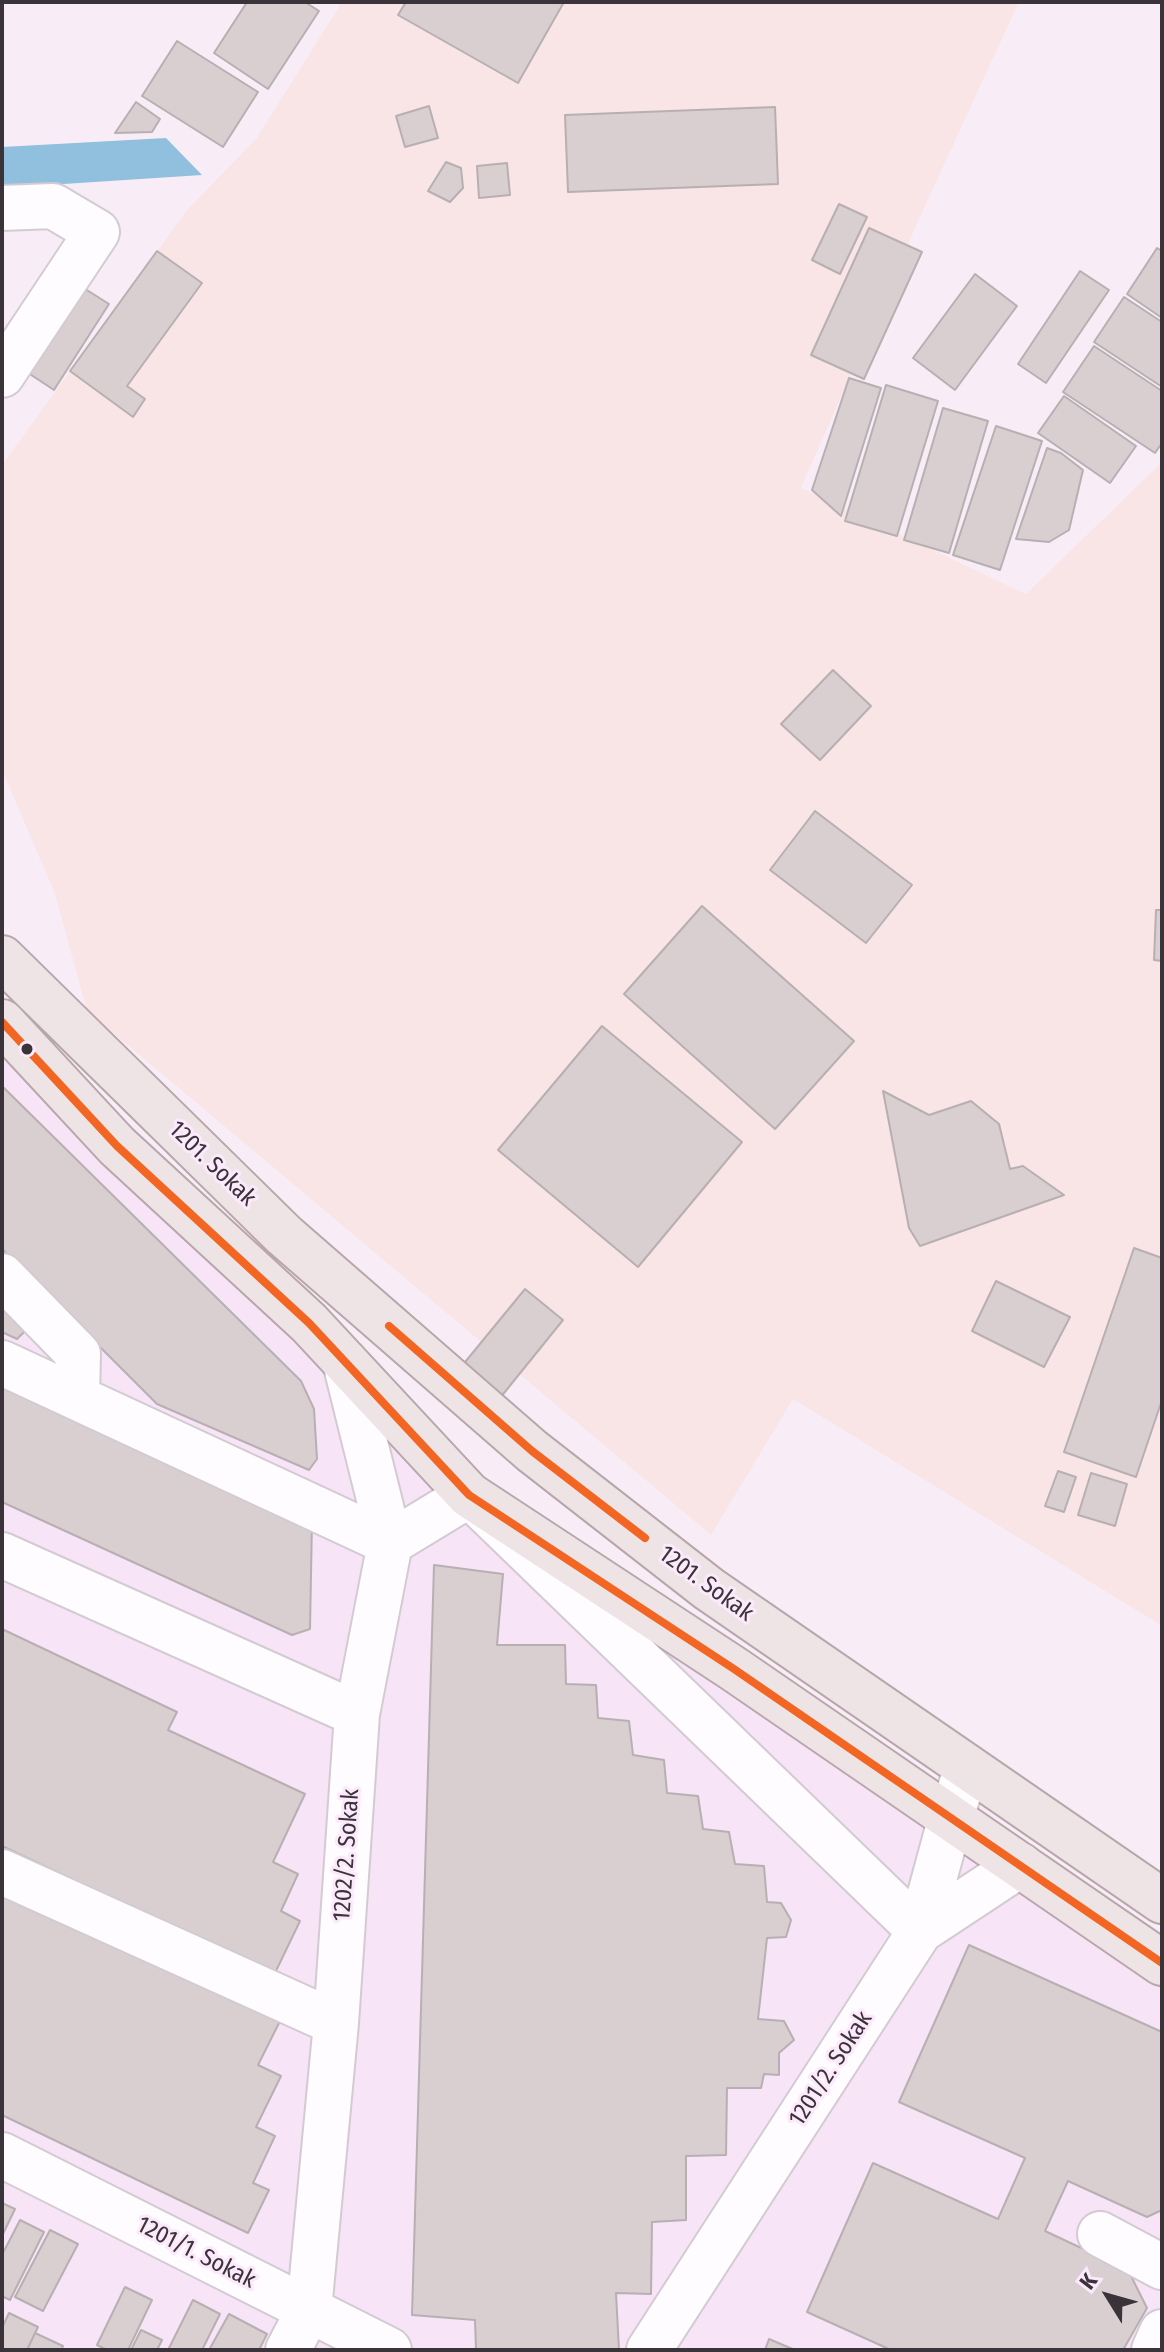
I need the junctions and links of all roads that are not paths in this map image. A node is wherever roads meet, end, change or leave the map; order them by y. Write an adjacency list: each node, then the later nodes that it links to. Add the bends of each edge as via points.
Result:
1 (2, 208): 2 (street, via 53,206 97,232)
2 (2, 375)
3 (3, 958): 12 (main road, 1201. Sokak, via 284,1235 532,1451)
4 (2, 1022): 6 (main road, 1201. Sokak, via 117,1146)
5 (2, 1276): 8 (street, via 78,1354)
6 (345, 1362): 9 (main road, 1201. Sokak); 10 (street, 1202/2. Sokak)
7 (2, 1363): 8 (street)
8 (77, 1396): 10 (street)
9 (469, 1495): 10 (street); 12 (main road, via 571,1535 686,1603); 15 (main road, 1201. Sokak); 19 (street)
10 (390, 1543): 13 (street, 1202/2. Sokak)
11 (2, 1555): 13 (street)
12 (709, 1589): 14 (main road, 1201. Sokak)
13 (357, 1714): 21 (street, 1202/2. Sokak)
14 (967, 1767): 15 (street, 1201/2. Sokak); 18 (main road, 1201. Sokak)
15 (951, 1817): 16 (main road, 1201. Sokak); 19 (street, 1201/2. Sokak)
16 (1020, 1865): 19 (street); 20 (main road, 1201. Sokak)
17 (2, 1872): 21 (street)
18 (1162, 1901)
19 (920, 1931): 29 (street, 1201/2. Sokak)
20 (1162, 1963)
21 (336, 2023): 25 (street, 1202/2. Sokak)
22 (2, 2155): 25 (street, 1201/1. Sokak)
23 (1100, 2234): 24 (street)
24 (1162, 2267)
25 (309, 2310): 27 (street, 1202/2. Sokak); 28 (street, 1201/1. Sokak)
26 (1162, 2332): 30 (street)
27 (288, 2350)
28 (389, 2350)
29 (649, 2350)
30 (1154, 2350)

